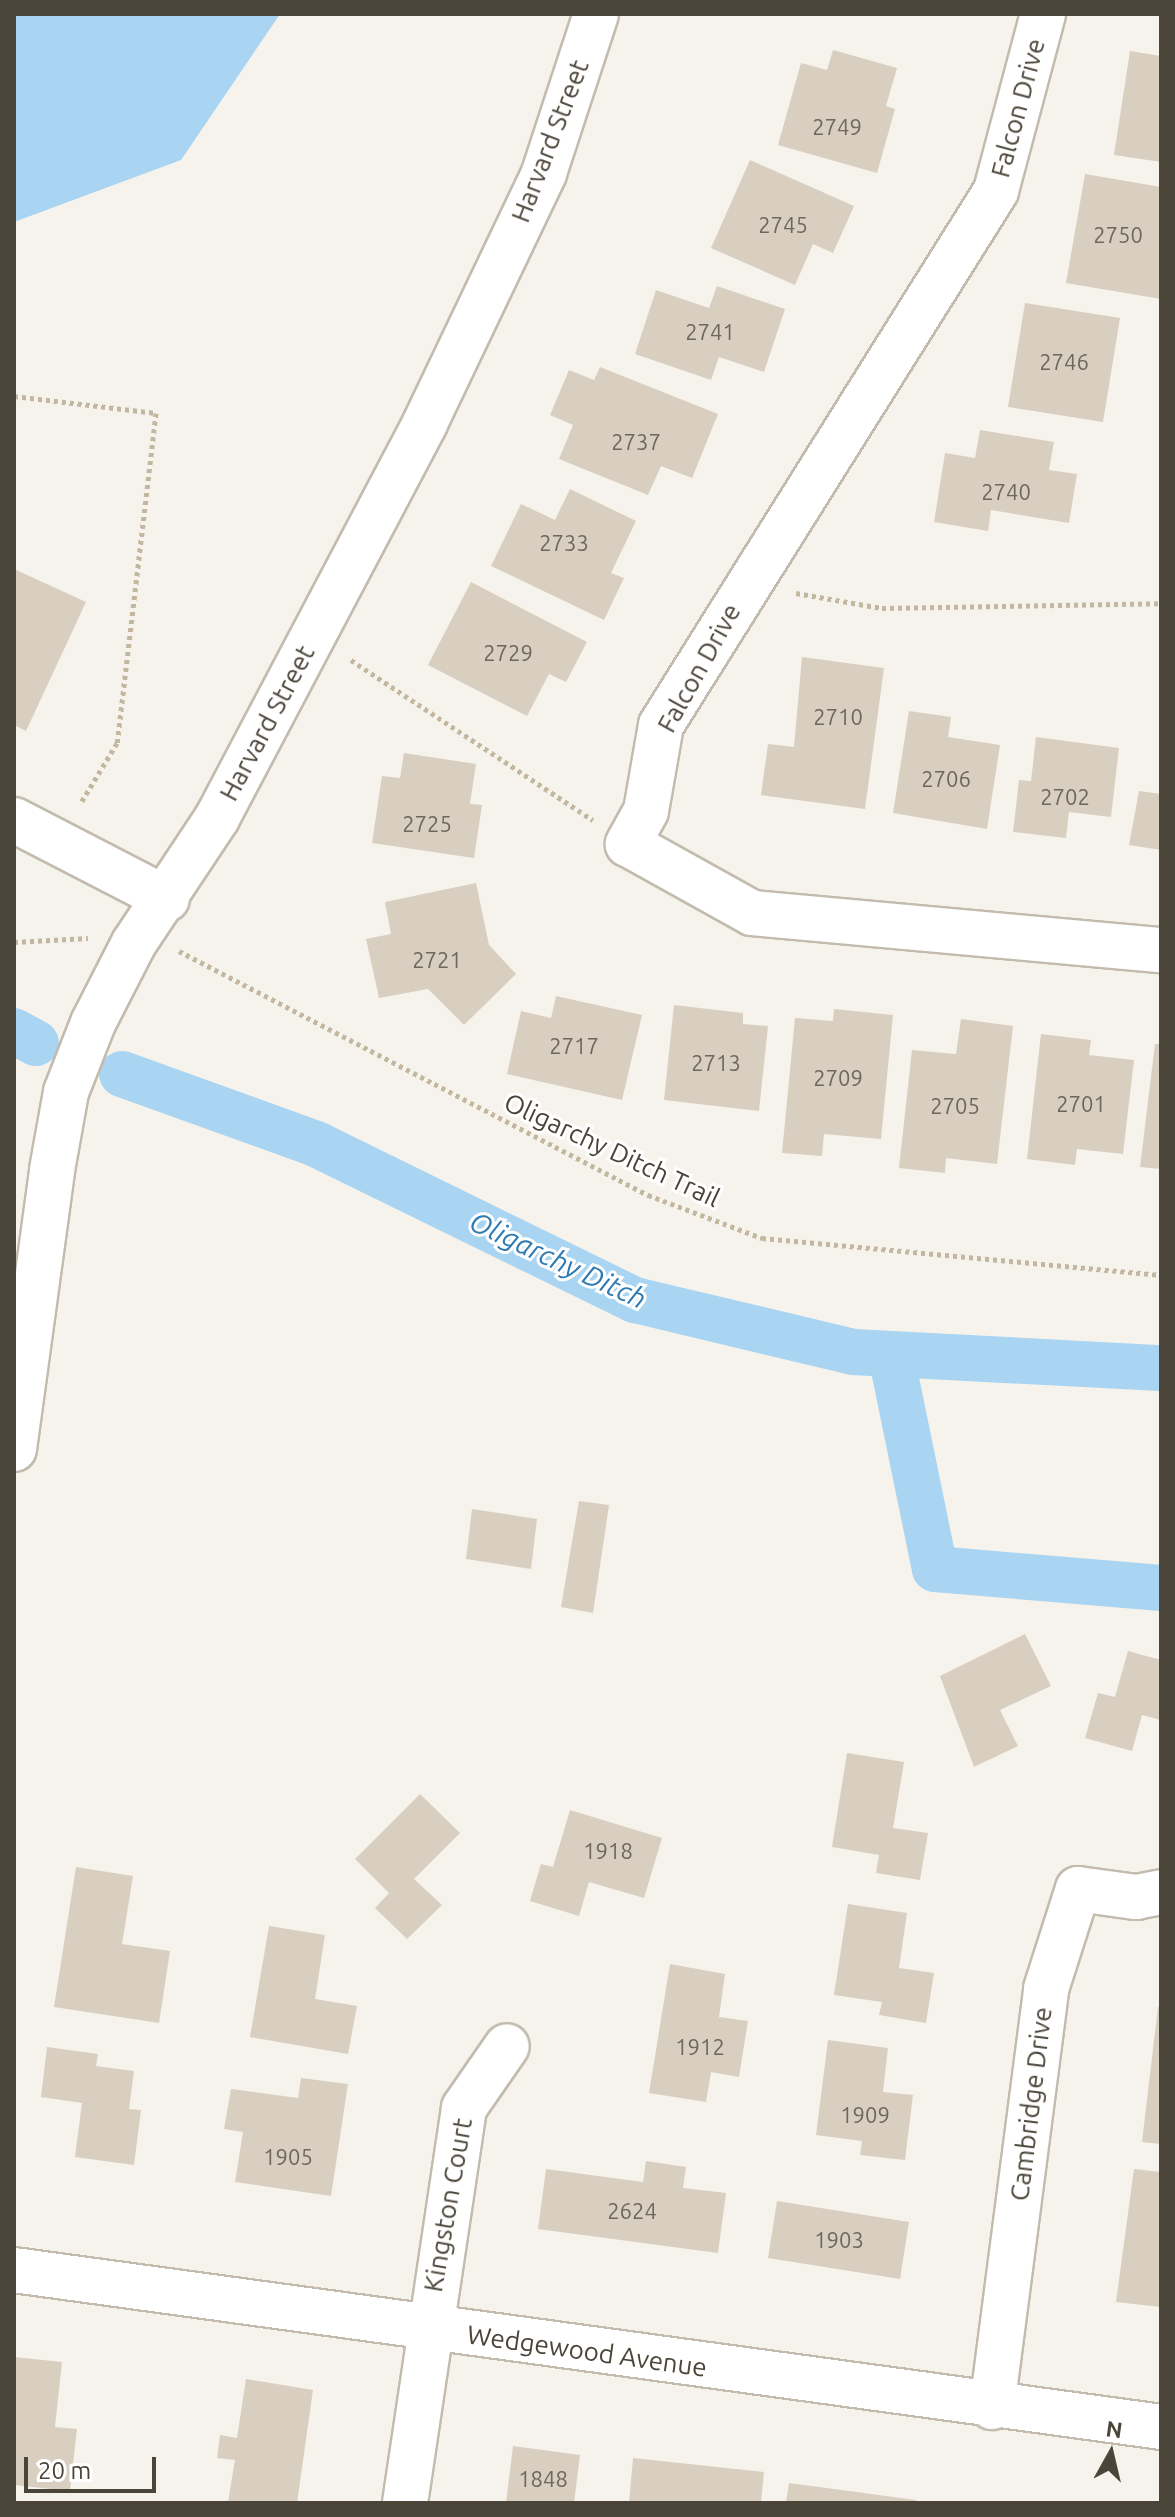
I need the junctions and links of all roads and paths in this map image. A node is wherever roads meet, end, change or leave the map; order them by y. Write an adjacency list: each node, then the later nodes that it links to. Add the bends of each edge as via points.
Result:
1 (596, 14): 6 (street, Harvard Street, via 544,173)
2 (1043, 14): 4 (street, Falcon Drive, via 996,191)
3 (14, 396): 8 (path, via 156,413 117,743)
4 (745, 585): 5 (path, via 882,608); 9 (street, Falcon Drive, via 661,725 646,811)
5 (1161, 603)
6 (313, 636): 9 (path); 10 (street, Harvard Street)
7 (14, 820): 8 (street)
8 (57, 842): 10 (street)
9 (628, 844): 14 (street, via 752,913)
10 (167, 899): 16 (street, Harvard Street, via 134,943 66,1092)
11 (93, 937): 12 (path)
12 (14, 942)
13 (178, 950): 15 (path, Oligarchy Ditch Trail, via 648,1195 762,1238)
14 (1161, 950)
15 (1161, 1275)
16 (14, 1449)
17 (1161, 1892): 21 (street, Cambridge Drive, via 1136,1897 1078,1889 1046,1989)
18 (507, 2046): 20 (street, Kingston Court, via 464,2108)
19 (14, 2270): 20 (street, Wedgewood Avenue)
20 (426, 2328): 21 (street, Wedgewood Avenue); 23 (street, Kingston Court)
21 (992, 2407): 22 (street, Wedgewood Avenue)
22 (1161, 2427)
23 (405, 2503)

